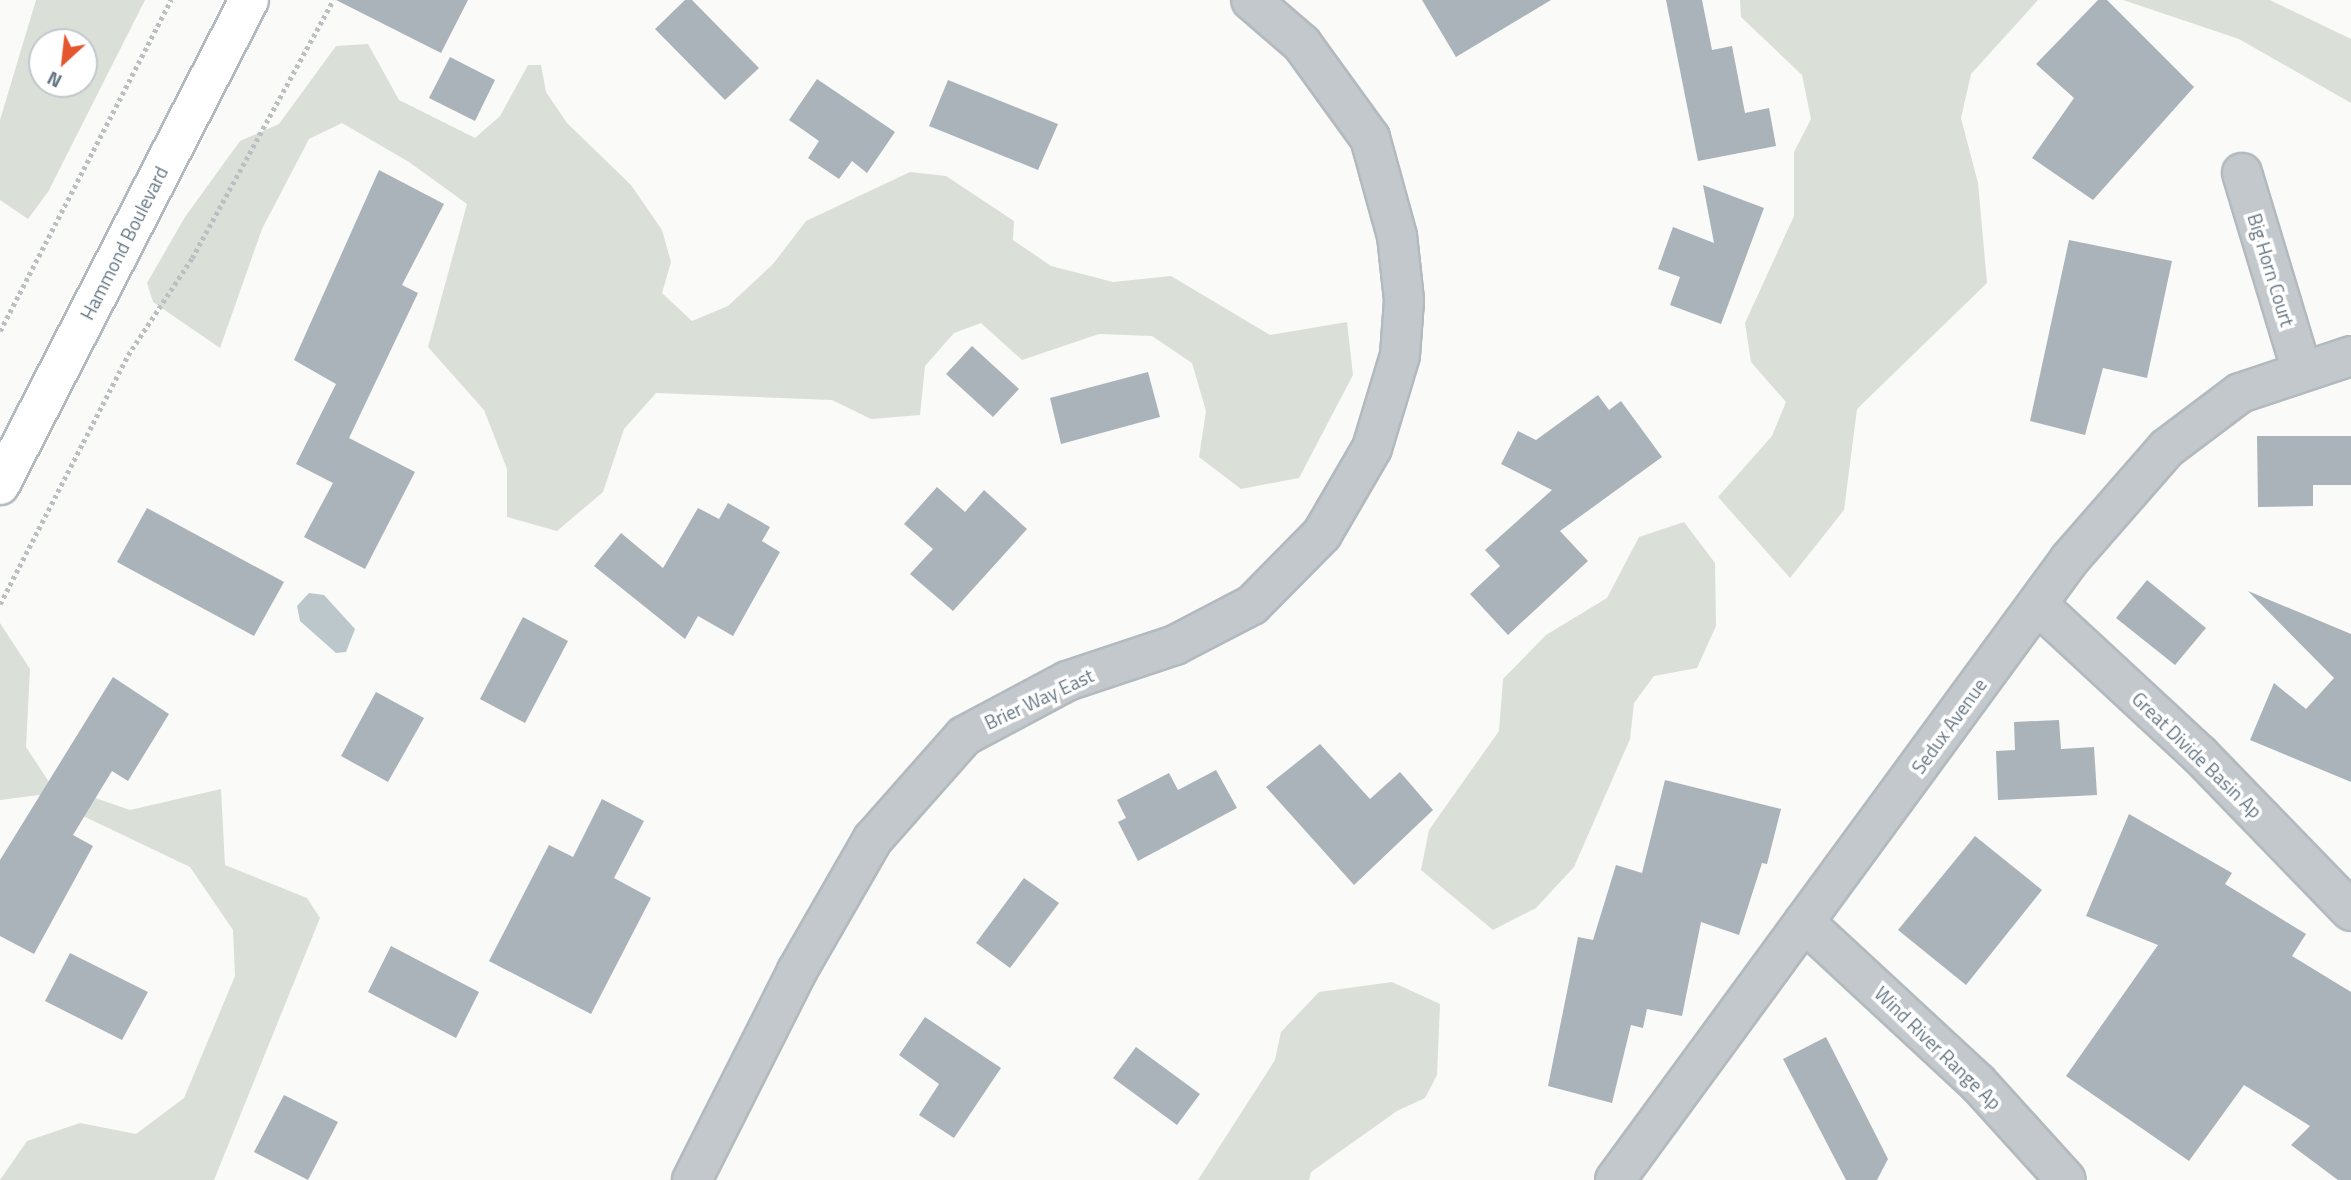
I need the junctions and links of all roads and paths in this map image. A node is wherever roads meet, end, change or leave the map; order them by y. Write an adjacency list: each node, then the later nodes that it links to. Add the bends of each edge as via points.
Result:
1 (171, 0): 6 (path)
2 (249, 0): 9 (street, Hammond Boulevard)
3 (333, 0): 10 (path, via 199,246 128,355)
4 (1251, 0): 14 (street, Brier Way East, via 1302,44 1370,138 1397,236 1404,300 1393,384 1372,448 1322,534 1252,605 1175,645 1067,681 964,736 873,839 796,971)
5 (2242, 173): 8 (street, Big Horn Court)
6 (0, 331)
7 (2351, 356): 8 (street, Sedux Avenue)
8 (2301, 368): 11 (street, Sedux Avenue, via 2214,408 2167,448)
9 (0, 485)
10 (0, 604)
11 (2038, 605): 12 (street, Great Divide Basin Ap, via 2200,755); 13 (street, Sedux Avenue)
12 (2351, 911)
13 (1804, 922): 15 (street, Sedux Avenue); 16 (street, Wind River Range Ap, via 1977,1083)
14 (692, 1180)
15 (1615, 1180)
16 (2066, 1180)

